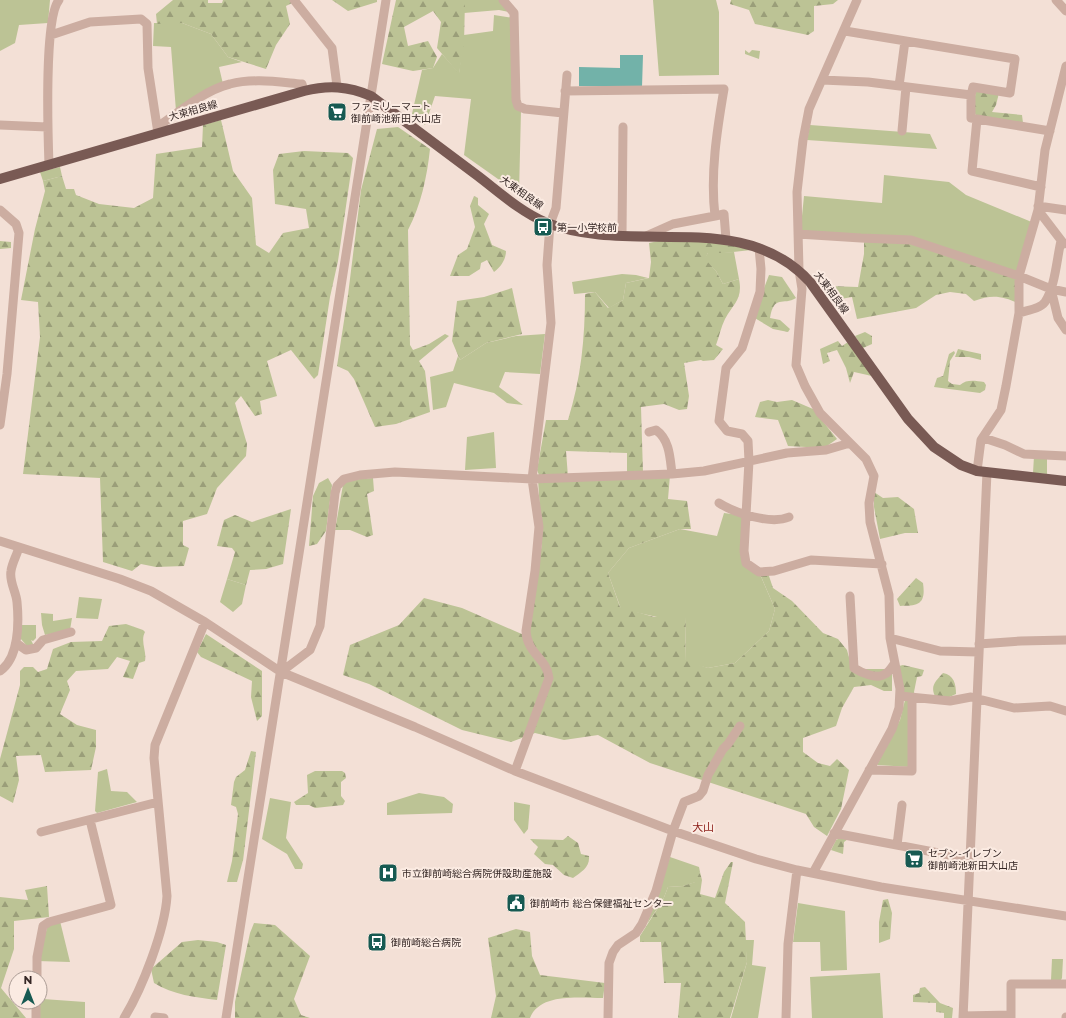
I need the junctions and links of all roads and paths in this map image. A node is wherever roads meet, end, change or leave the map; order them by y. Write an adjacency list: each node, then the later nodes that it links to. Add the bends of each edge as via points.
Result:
1 (59, 0): 9 (street, via 53,15)
2 (294, 0): 14 (street, via 332,48)
3 (386, 0): 19 (street)
4 (503, 0): 20 (street, via 514,13 518,106)
5 (857, 0): 8 (street)
6 (1056, 0): 7 (street)
7 (1066, 11)
8 (845, 30): 10 (street); 13 (street)
9 (51, 34): 23 (street); 27 (street, via 90,22 140,19 147,24 148,68)
10 (905, 41): 15 (street); 18 (street, via 1015,59 1010,93 973,88)
11 (1066, 66): 26 (street)
12 (567, 75): 17 (street)
13 (822, 80): 15 (street); 36 (street, via 809,109 802,140 797,192)
14 (338, 86): 16 (main road, 大東相良線); 19 (main road, 大東相良線)
15 (903, 86): 18 (street); 25 (street)
16 (304, 91): 27 (main road, 大東相良線); 27 (street, via 302,84 252,81 230,84 185,107 164,123)
17 (565, 92): 20 (street); 34 (street, via 724,89 717,137 713,198)
18 (970, 95): 21 (street, via 971,118)
19 (371, 96): 35 (main road, 大東相良線, via 515,204); 74 (street)
20 (563, 113): 35 (street, via 556,208)
21 (977, 119): 26 (street); 30 (street, via 972,171)
22 (0, 125): 23 (street)
23 (47, 127): 28 (street)
24 (623, 127): 37 (street)
25 (902, 131)
26 (1050, 131): 30 (street)
27 (162, 132): 28 (main road, 大東相良線)
28 (49, 165): 29 (main road, 大東相良線)
29 (0, 179)
30 (1041, 187): 31 (street)
31 (1038, 208): 33 (street); 40 (street); 43 (street)
32 (0, 210): 48 (street, via 16,224 19,233)
33 (1066, 210)
34 (715, 216): 38 (street, via 673,224); 39 (street, via 724,214)
35 (550, 224): 37 (main road, 大東相良線, via 573,230); 57 (street, via 548,266 551,323)
36 (798, 234): 42 (street); 43 (street, via 911,240)
37 (622, 235): 38 (main road, 大東相良線)
38 (646, 236): 39 (main road, 大東相良線)
39 (726, 239): 41 (main road, 大東相良線)
40 (1063, 243): 44 (street)
41 (759, 248): 42 (main road, 大東相良線); 53 (street, via 760,292 742,348 726,368 719,421 727,431 742,434 748,441)
42 (799, 270): 51 (street, via 802,289 796,365 820,413); 54 (main road, 大東相良線, via 921,434 948,457)
43 (1019, 276): 44 (street); 46 (street)
44 (1050, 289): 45 (street); 46 (street, via 1045,302 1036,308); 47 (street, via 1058,318)
45 (1066, 292)
46 (1019, 313): 50 (street, via 1001,410)
47 (1066, 330)
48 (0, 425)
49 (649, 432): 56 (street, via 656,430 667,442)
50 (984, 438): 52 (street, via 1024,454); 54 (street, via 981,440)
51 (850, 443): 53 (street, via 826,450 787,453); 64 (street, via 866,459 874,476 869,503 870,522)
52 (1066, 456)
53 (749, 461): 56 (street, via 704,471); 60 (street)
54 (977, 471): 55 (main road, 大東相良線)
55 (987, 472): 58 (main road, 大東相良線); 71 (street)
56 (672, 474): 57 (street)
57 (532, 479): 74 (street, via 394,472 360,474 344,479 337,486 335,493 320,626 310,650); 80 (street, via 539,527 527,640 530,648 548,669 549,678)
58 (1066, 481)
59 (719, 503): 60 (street, via 730,510)
60 (746, 514): 61 (street, via 780,520); 64 (street, via 746,563 759,572 774,571 812,560)
61 (789, 517)
62 (0, 541): 63 (street)
63 (19, 547): 66 (street, via 151,591); 70 (street, via 11,571 17,601)
64 (882, 564): 68 (street, via 889,595)
65 (850, 596): 72 (street, via 854,668 862,673 881,676)
66 (205, 622): 74 (street); 82 (street, via 155,745)
67 (71, 632): 70 (street, via 43,640 36,648 26,650)
68 (890, 638): 71 (street, via 940,651); 72 (street)
69 (1066, 640): 71 (street, via 1021,641)
70 (16, 643): 73 (street, via 12,658)
71 (979, 648): 77 (street)
72 (894, 664): 75 (street)
73 (0, 671)
74 (281, 672): 80 (street); 99 (street)
75 (900, 696): 76 (street); 81 (street, via 892,729)
76 (912, 698): 77 (street, via 950,701 965,697); 81 (street, via 912,771)
77 (976, 698): 78 (street, via 1014,708 1050,706); 89 (street)
78 (1066, 711)
79 (740, 726): 85 (street, via 722,749 708,775 703,791 699,796 684,802)
80 (515, 770): 85 (street)
81 (869, 770): 87 (street)
82 (158, 802): 84 (street); 98 (street, via 167,896 166,913 143,980)
83 (902, 805): 88 (street)
84 (90, 820): 86 (street); 94 (street, via 111,905 49,922 43,926)
85 (673, 831): 90 (street); 100 (street, via 656,891 642,924 636,933 618,945 609,963)
86 (41, 832)
87 (834, 833): 88 (street); 91 (street)
88 (897, 845): 89 (street)
89 (970, 859): 92 (street)
90 (797, 870): 91 (street); 101 (street, via 788,944)
91 (813, 873): 92 (street)
92 (968, 901): 93 (street); 96 (street)
93 (1066, 916)
94 (37, 970)
95 (1066, 984): 97 (street, via 1011,984)
96 (963, 1017): 97 (street)
97 (1011, 1017)
98 (124, 1018)
99 (226, 1018)
100 (608, 1018)
101 (786, 1018)

